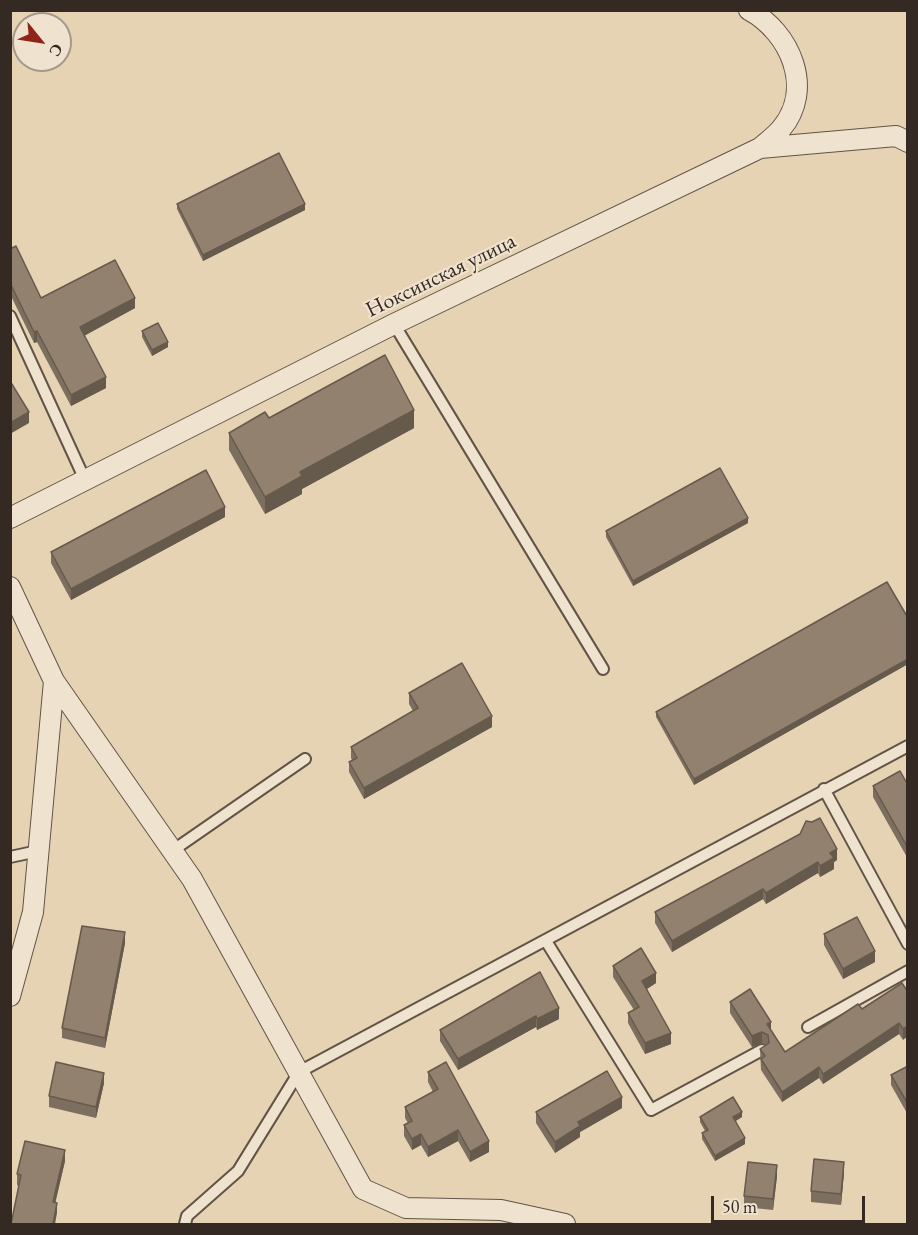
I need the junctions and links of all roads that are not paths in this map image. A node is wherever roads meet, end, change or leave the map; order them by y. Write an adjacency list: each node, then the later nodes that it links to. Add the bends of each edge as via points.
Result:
1 (749, 10): 3 (street, via 785,42 797,79 794,105 782,128)
2 (908, 142): 3 (street, Ноксинская улица, via 896,136)
3 (760, 148): 5 (street, Ноксинская улица)
4 (10, 316): 6 (lane)
5 (394, 324): 6 (street, Ноксинская улица); 9 (lane)
6 (85, 480): 7 (street, Ноксинская улица)
7 (10, 518)
8 (10, 587): 10 (street)
9 (603, 669)
10 (54, 681): 14 (street); 15 (street)
11 (908, 746): 13 (lane)
12 (305, 759): 15 (lane)
13 (824, 789): 17 (lane); 18 (lane)
14 (38, 851): 16 (lane); 20 (street, via 33,912)
15 (172, 851): 23 (street, via 192,879)
16 (10, 857)
17 (546, 941): 22 (lane, via 651,1110); 23 (lane)
18 (908, 944)
19 (908, 971): 21 (lane)
20 (10, 996)
21 (808, 1027)
22 (762, 1050)
23 (299, 1071): 24 (street, via 363,1189); 25 (lane, via 238,1171 187,1216)
24 (405, 1216): 26 (street, via 501,1210)
25 (185, 1224)
26 (565, 1224)

